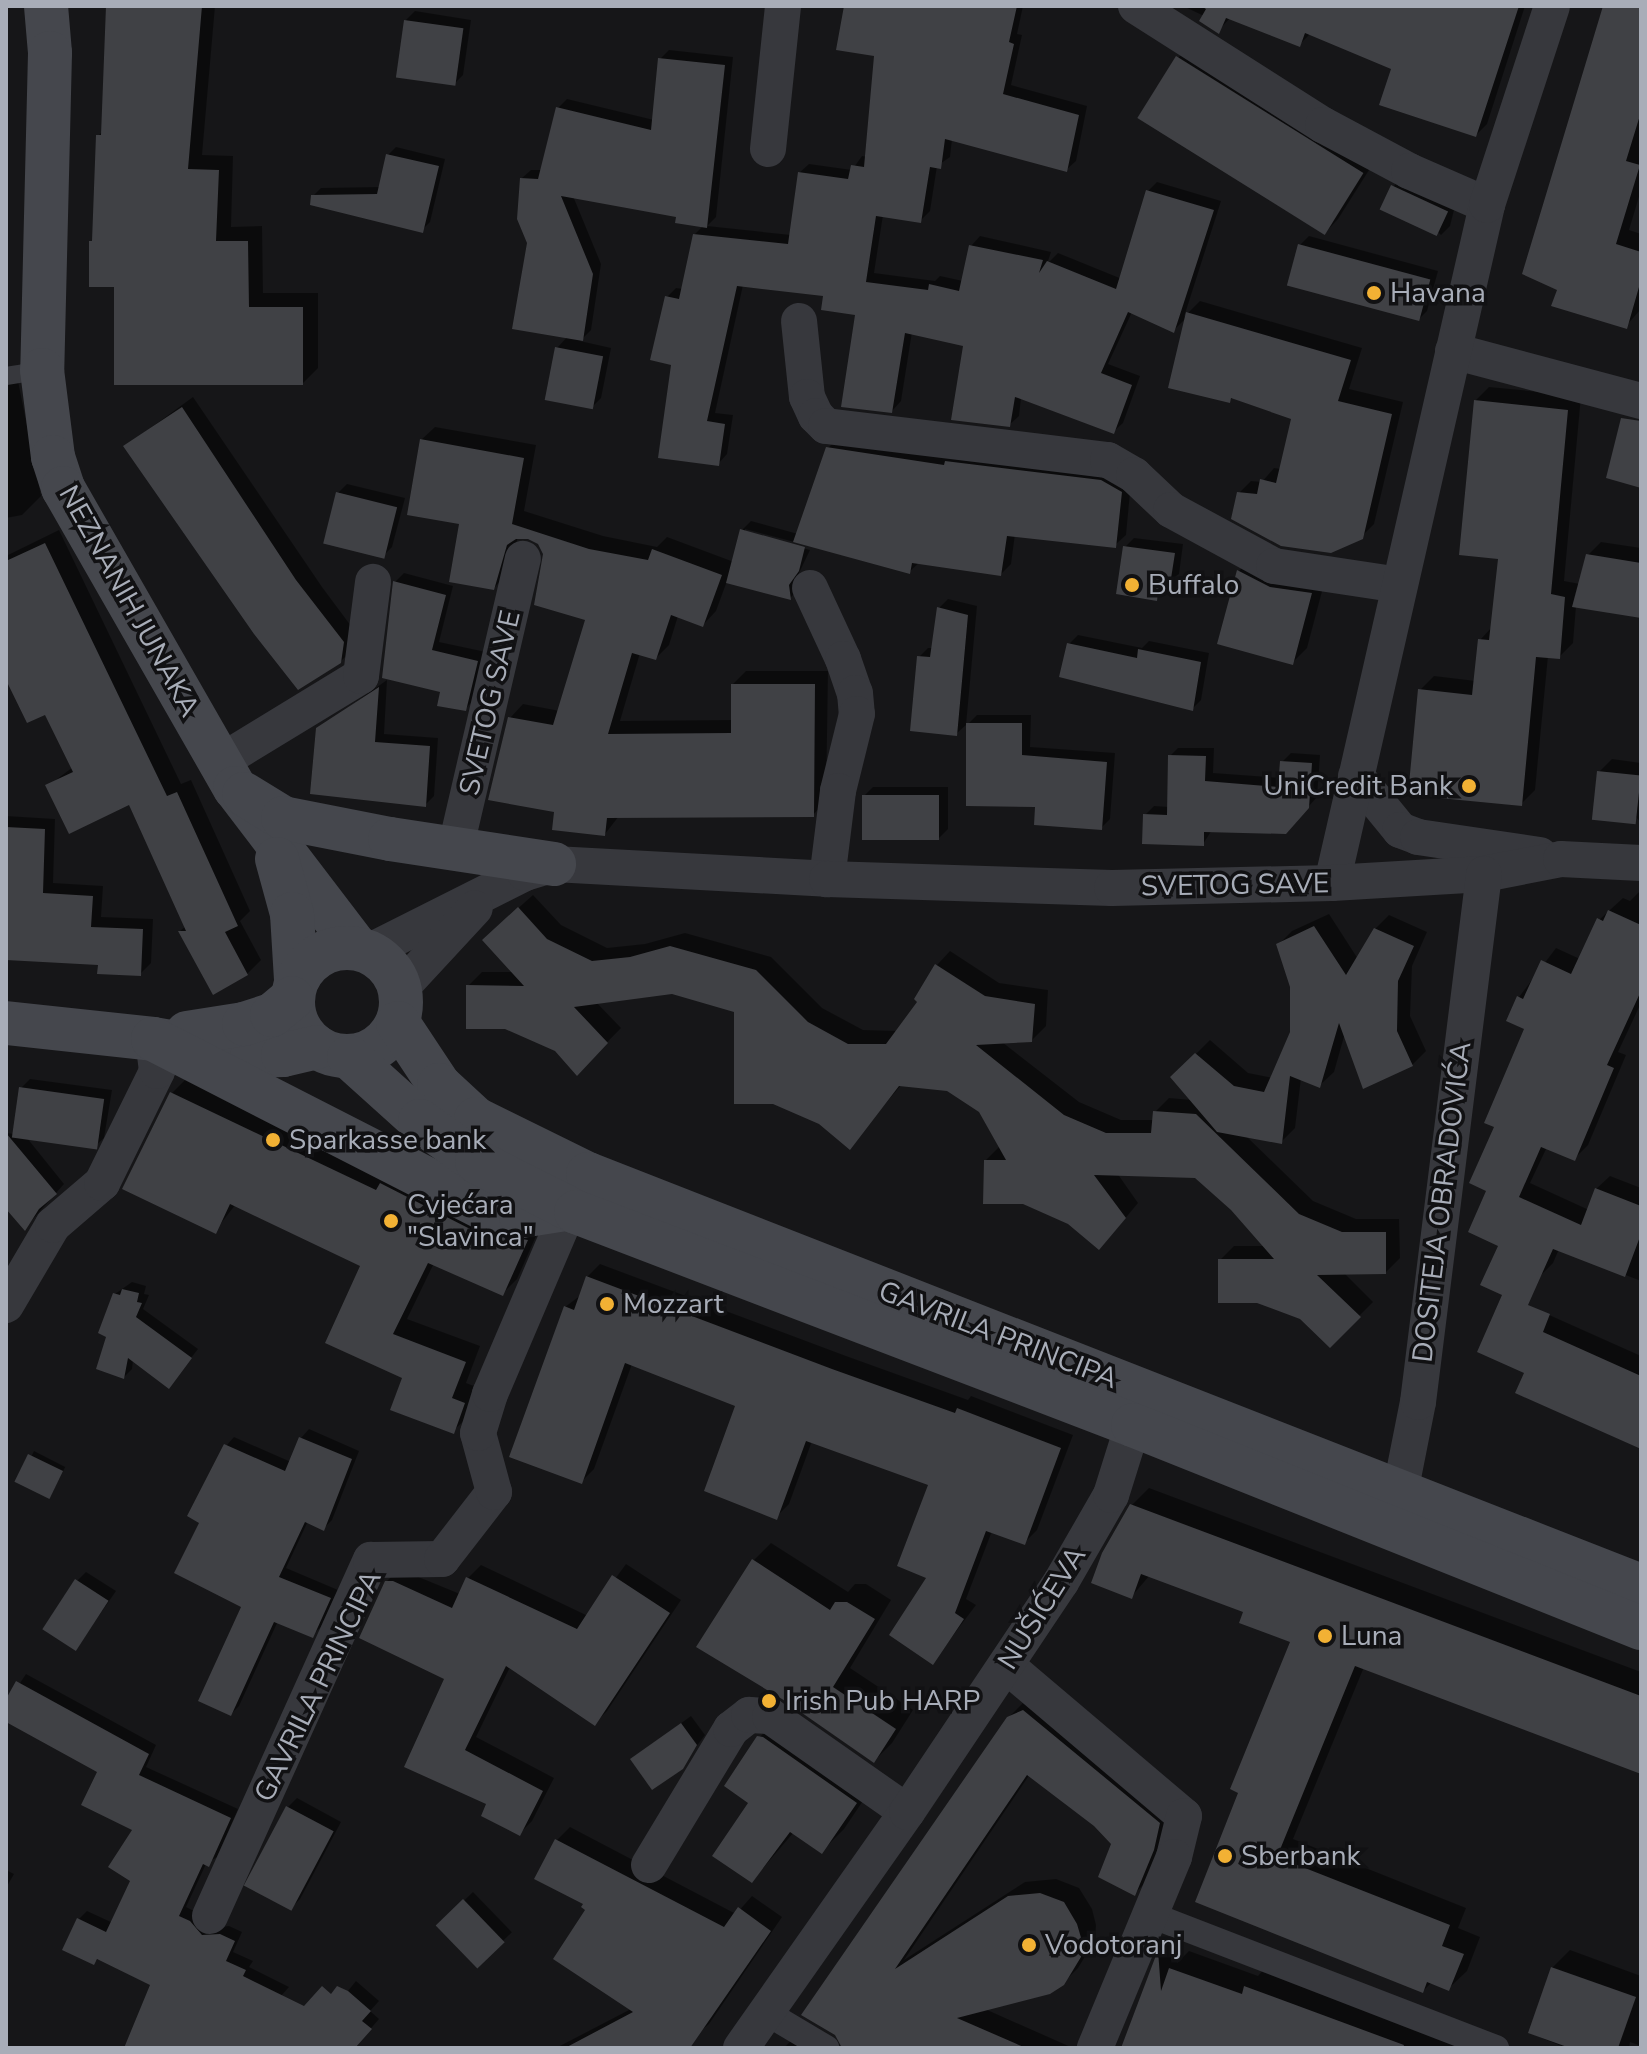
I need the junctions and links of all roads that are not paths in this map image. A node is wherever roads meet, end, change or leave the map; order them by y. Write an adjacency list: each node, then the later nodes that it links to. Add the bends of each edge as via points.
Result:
1 (46, 6): 9 (main road, NEZNANIH JUNAKA, via 50,53)
2 (783, 6): 5 (street)
3 (1552, 6): 6 (street)
4 (1153, 10): 6 (street, via 1323,125)
5 (768, 149)
6 (1487, 205): 8 (street)
7 (799, 321): 13 (street, via 807,397 826,426 1108,460 1134,475 1171,510 1274,566)
8 (1453, 351): 10 (street); 13 (street)
9 (24, 373): 15 (main road, NEZNANIH JUNAKA, via 63,488)
10 (1641, 401)
11 (523, 559): 18 (street, SVETOG SAVE)
12 (373, 582): 15 (street, via 361,676)
13 (1400, 585): 16 (street)
14 (810, 588): 23 (street, via 843,659 857,714 838,791)
15 (227, 775): 17 (main road, NEZNANIH JUNAKA); 18 (main road, via 283,818)
16 (1356, 776): 19 (street, via 1400,830); 24 (street)
17 (272, 841): 26 (main road, NEZNANIH JUNAKA); 27 (main road, via 292,914)
18 (456, 846): 21 (main road)
19 (1561, 859): 20 (street, SVETOG SAVE); 22 (street, SVETOG SAVE)
20 (1641, 863)
21 (554, 864): 23 (street, SVETOG SAVE); 25 (street, SVETOG SAVE)
22 (1484, 874): 24 (street, SVETOG SAVE); 35 (street, DOSITEJA OBRADOVIĆA, via 1418,1402)
23 (827, 879): 24 (street, SVETOG SAVE, via 1112,888)
24 (1332, 883)
25 (499, 885): 26 (street, SVETOG SAVE); 28 (street, via 459,922)
26 (362, 950): 27 (main road, via 338,948 321,954 306,965); 28 (main road, via 388,967)
27 (294, 989): 30 (main road, via 272,1015); 31 (main road, via 295,1017 303,1034)
28 (399, 1006): 31 (main road, via 378,1047); 32 (main road, GAVRILA PRINCIPA, via 439,1085)
29 (6, 1023): 30 (main road)
30 (153, 1039): 31 (main road, via 252,1056); 32 (main road, via 485,1209 521,1216); 33 (street, via 157,1071 102,1183 53,1225)
31 (333, 1052): 32 (main road, via 477,1162)
32 (579, 1196): 34 (main road, GAVRILA PRINCIPA, via 899,1298); 34 (main road, GAVRILA PRINCIPA, via 672,1249); 42 (street, GAVRILA PRINCIPA, via 490,1394 478,1433 494,1492 442,1559 371,1560)
33 (6, 1305)
34 (1138, 1407): 35 (main road, GAVRILA PRINCIPA); 38 (street, NUŠIĆEVA, via 1111,1495)
35 (1397, 1510): 36 (main road, GAVRILA PRINCIPA); 37 (main road, GAVRILA PRINCIPA)
36 (1641, 1586)
37 (1641, 1628)
38 (1007, 1666): 39 (street, NUŠIĆEVA); 41 (street, via 1184,1816)
39 (907, 1812): 40 (street, via 770,1716 749,1715 731,1729); 43 (street, NUŠIĆEVA)
40 (649, 1865)
41 (1151, 1915): 46 (street); 47 (street)
42 (210, 1916)
43 (767, 2013): 44 (street, NUŠIĆEVA); 45 (street)
44 (741, 2048)
45 (826, 2048)
46 (1095, 2048)
47 (1496, 2048)

